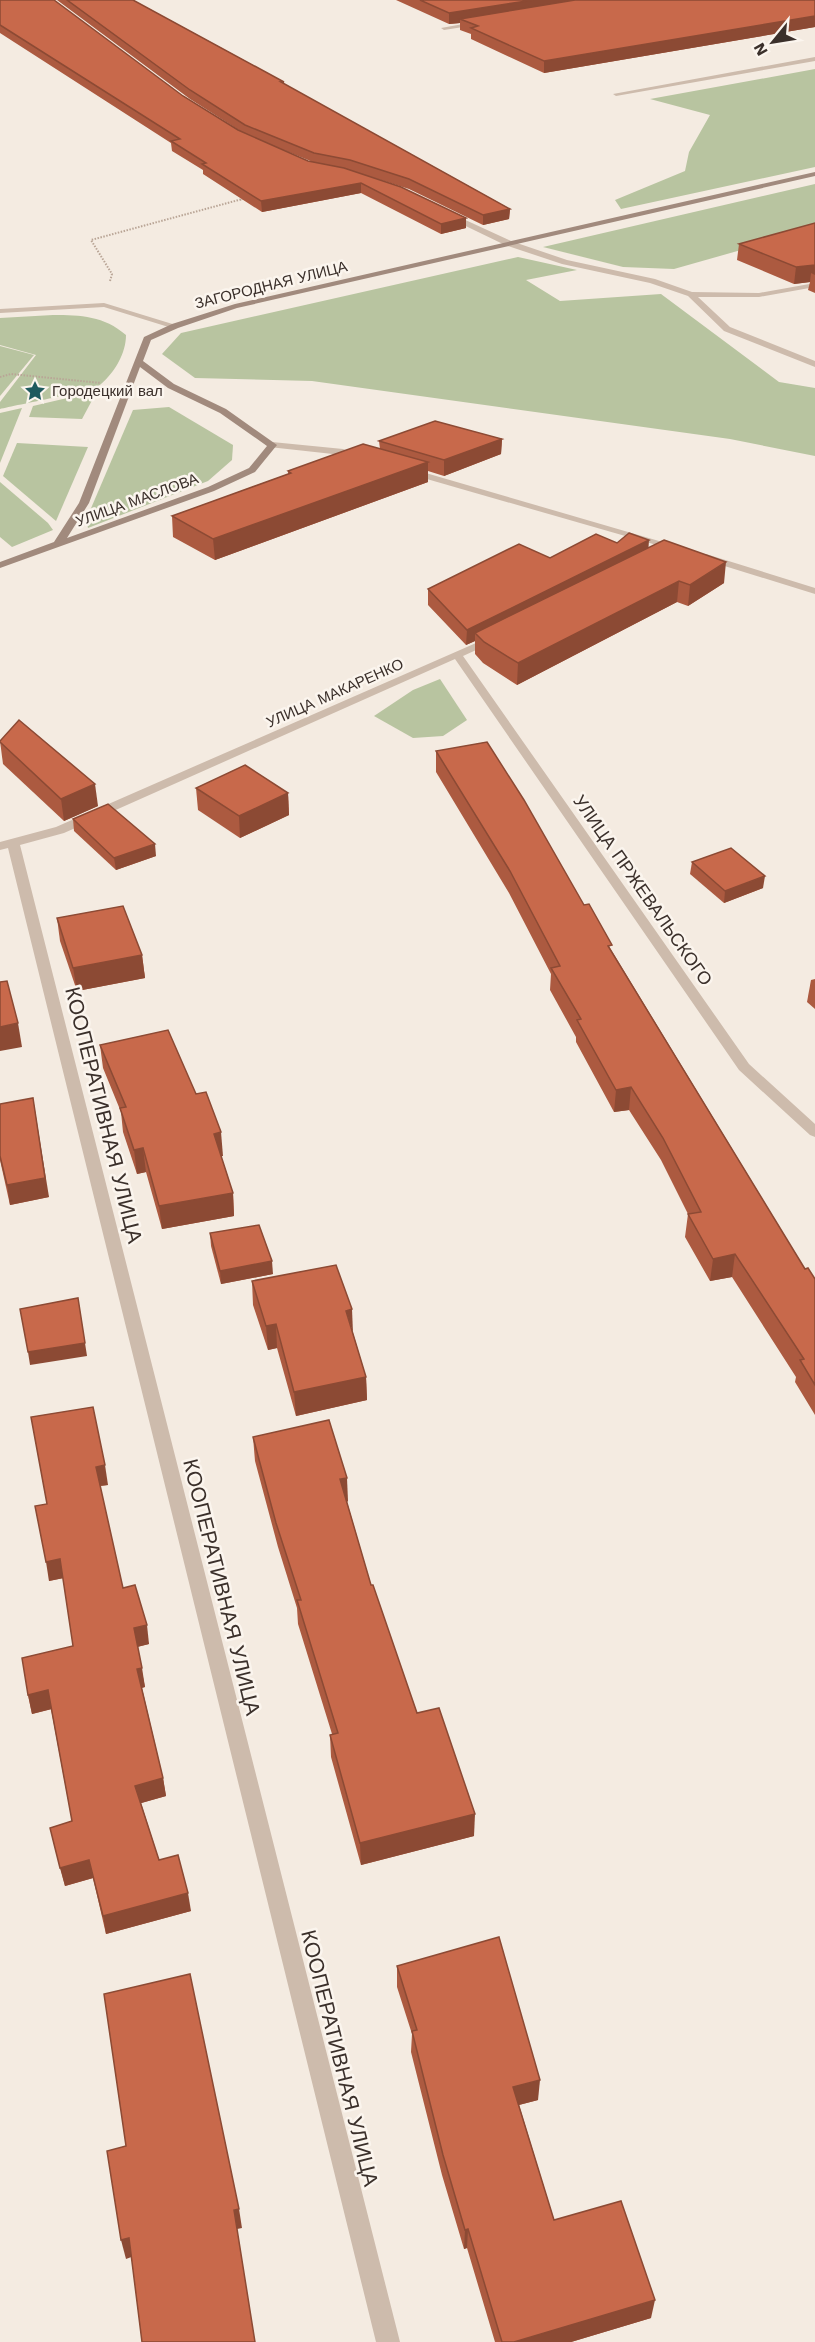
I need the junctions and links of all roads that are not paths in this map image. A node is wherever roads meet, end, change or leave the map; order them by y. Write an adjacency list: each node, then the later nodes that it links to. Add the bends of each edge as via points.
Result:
1 (489, 21): 2 (street)
2 (444, 28)
3 (815, 59): 4 (street)
4 (616, 94)
5 (815, 174): 7 (street, ЗАГОРОДНАЯ УЛИЦА)
6 (436, 208): 7 (street)
7 (508, 243): 9 (street, via 565,262); 11 (street, ЗАГОРОДНАЯ УЛИЦА, via 235,306)
8 (815, 285): 9 (street, via 759,296)
9 (692, 294): 13 (street, via 727,329)
10 (0, 311): 11 (street, via 104,304)
11 (175, 326): 12 (street, ЗАГОРОДНАЯ УЛИЦА, via 147,339)
12 (140, 363): 14 (street, via 171,386 224,411); 17 (street, ЗАГОРОДНАЯ УЛИЦА, via 84,503)
13 (815, 364)
14 (272, 445): 15 (street); 17 (street, УЛИЦА МАСЛОВА, via 252,470 211,489)
15 (366, 458)
16 (400, 468): 19 (street, via 680,549)
17 (57, 545): 20 (street, УЛИЦА МАСЛОВА)
18 (696, 554): 21 (street)
19 (654, 558)
20 (0, 565)
21 (815, 591)
22 (499, 635): 23 (street, УЛИЦА МАКАРЕНКО)
23 (458, 656): 24 (street, УЛИЦА МАКАРЕНКО, via 60,830); 25 (street, УЛИЦА ПРЖЕВАЛЬСКОГО, via 744,1067)
24 (6, 844): 26 (street, КООПЕРАТИВНАЯ УЛИЦА)
25 (815, 1132)
26 (388, 2342)

